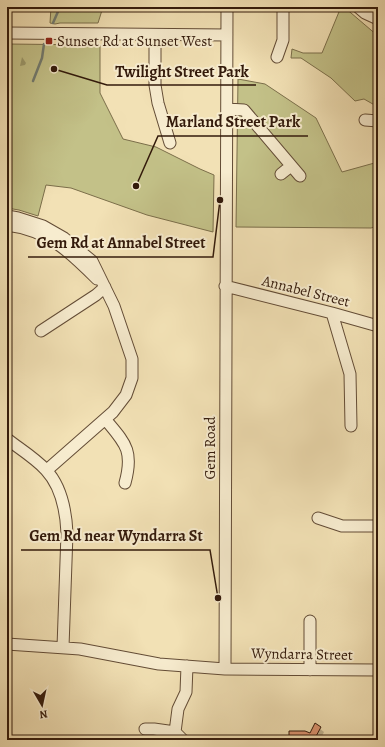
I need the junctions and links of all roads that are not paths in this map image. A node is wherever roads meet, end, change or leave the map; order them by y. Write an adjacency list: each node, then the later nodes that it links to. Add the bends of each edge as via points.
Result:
1 (227, 7): 7 (street, Gem Road)
2 (283, 7): 8 (street, via 283,40)
3 (358, 7): 4 (street)
4 (378, 19)
5 (7, 33): 6 (street)
6 (155, 35): 7 (street); 12 (street, via 158,103)
7 (227, 35): 9 (street, Gem Road)
8 (277, 57)
9 (227, 109): 13 (street, via 244,110); 18 (street, Gem Road)
10 (365, 120): 11 (street)
11 (378, 121)
12 (170, 143)
13 (291, 166): 14 (street); 15 (street)
14 (281, 174)
15 (300, 176)
16 (7, 216): 19 (street, via 43,226 64,238 92,261)
17 (7, 225): 19 (street, via 42,234 62,246)
18 (225, 286): 20 (street, Annabel Street); 34 (street, Gem Road)
19 (105, 287): 22 (street); 23 (street, via 132,359 132,378 126,395)
20 (332, 312): 21 (street, Annabel Street); 24 (street, via 350,374)
21 (378, 326)
22 (41, 331)
23 (104, 419): 26 (street); 27 (street, via 123,440 127,450 129,460)
24 (351, 426)
25 (7, 439): 26 (street)
26 (47, 470): 32 (street, via 58,488 66,518)
27 (125, 483)
28 (318, 518): 29 (street, via 342,526)
29 (378, 526)
30 (310, 621): 35 (street)
31 (7, 644): 32 (street)
32 (63, 647): 33 (street, via 158,664)
33 (187, 666): 34 (street); 38 (street, via 186,692 178,709)
34 (225, 669): 35 (street, Wyndarra Street)
35 (310, 670): 36 (street, Wyndarra Street)
36 (378, 670)
37 (144, 729): 38 (street)
38 (175, 732): 39 (street)
39 (183, 740)

